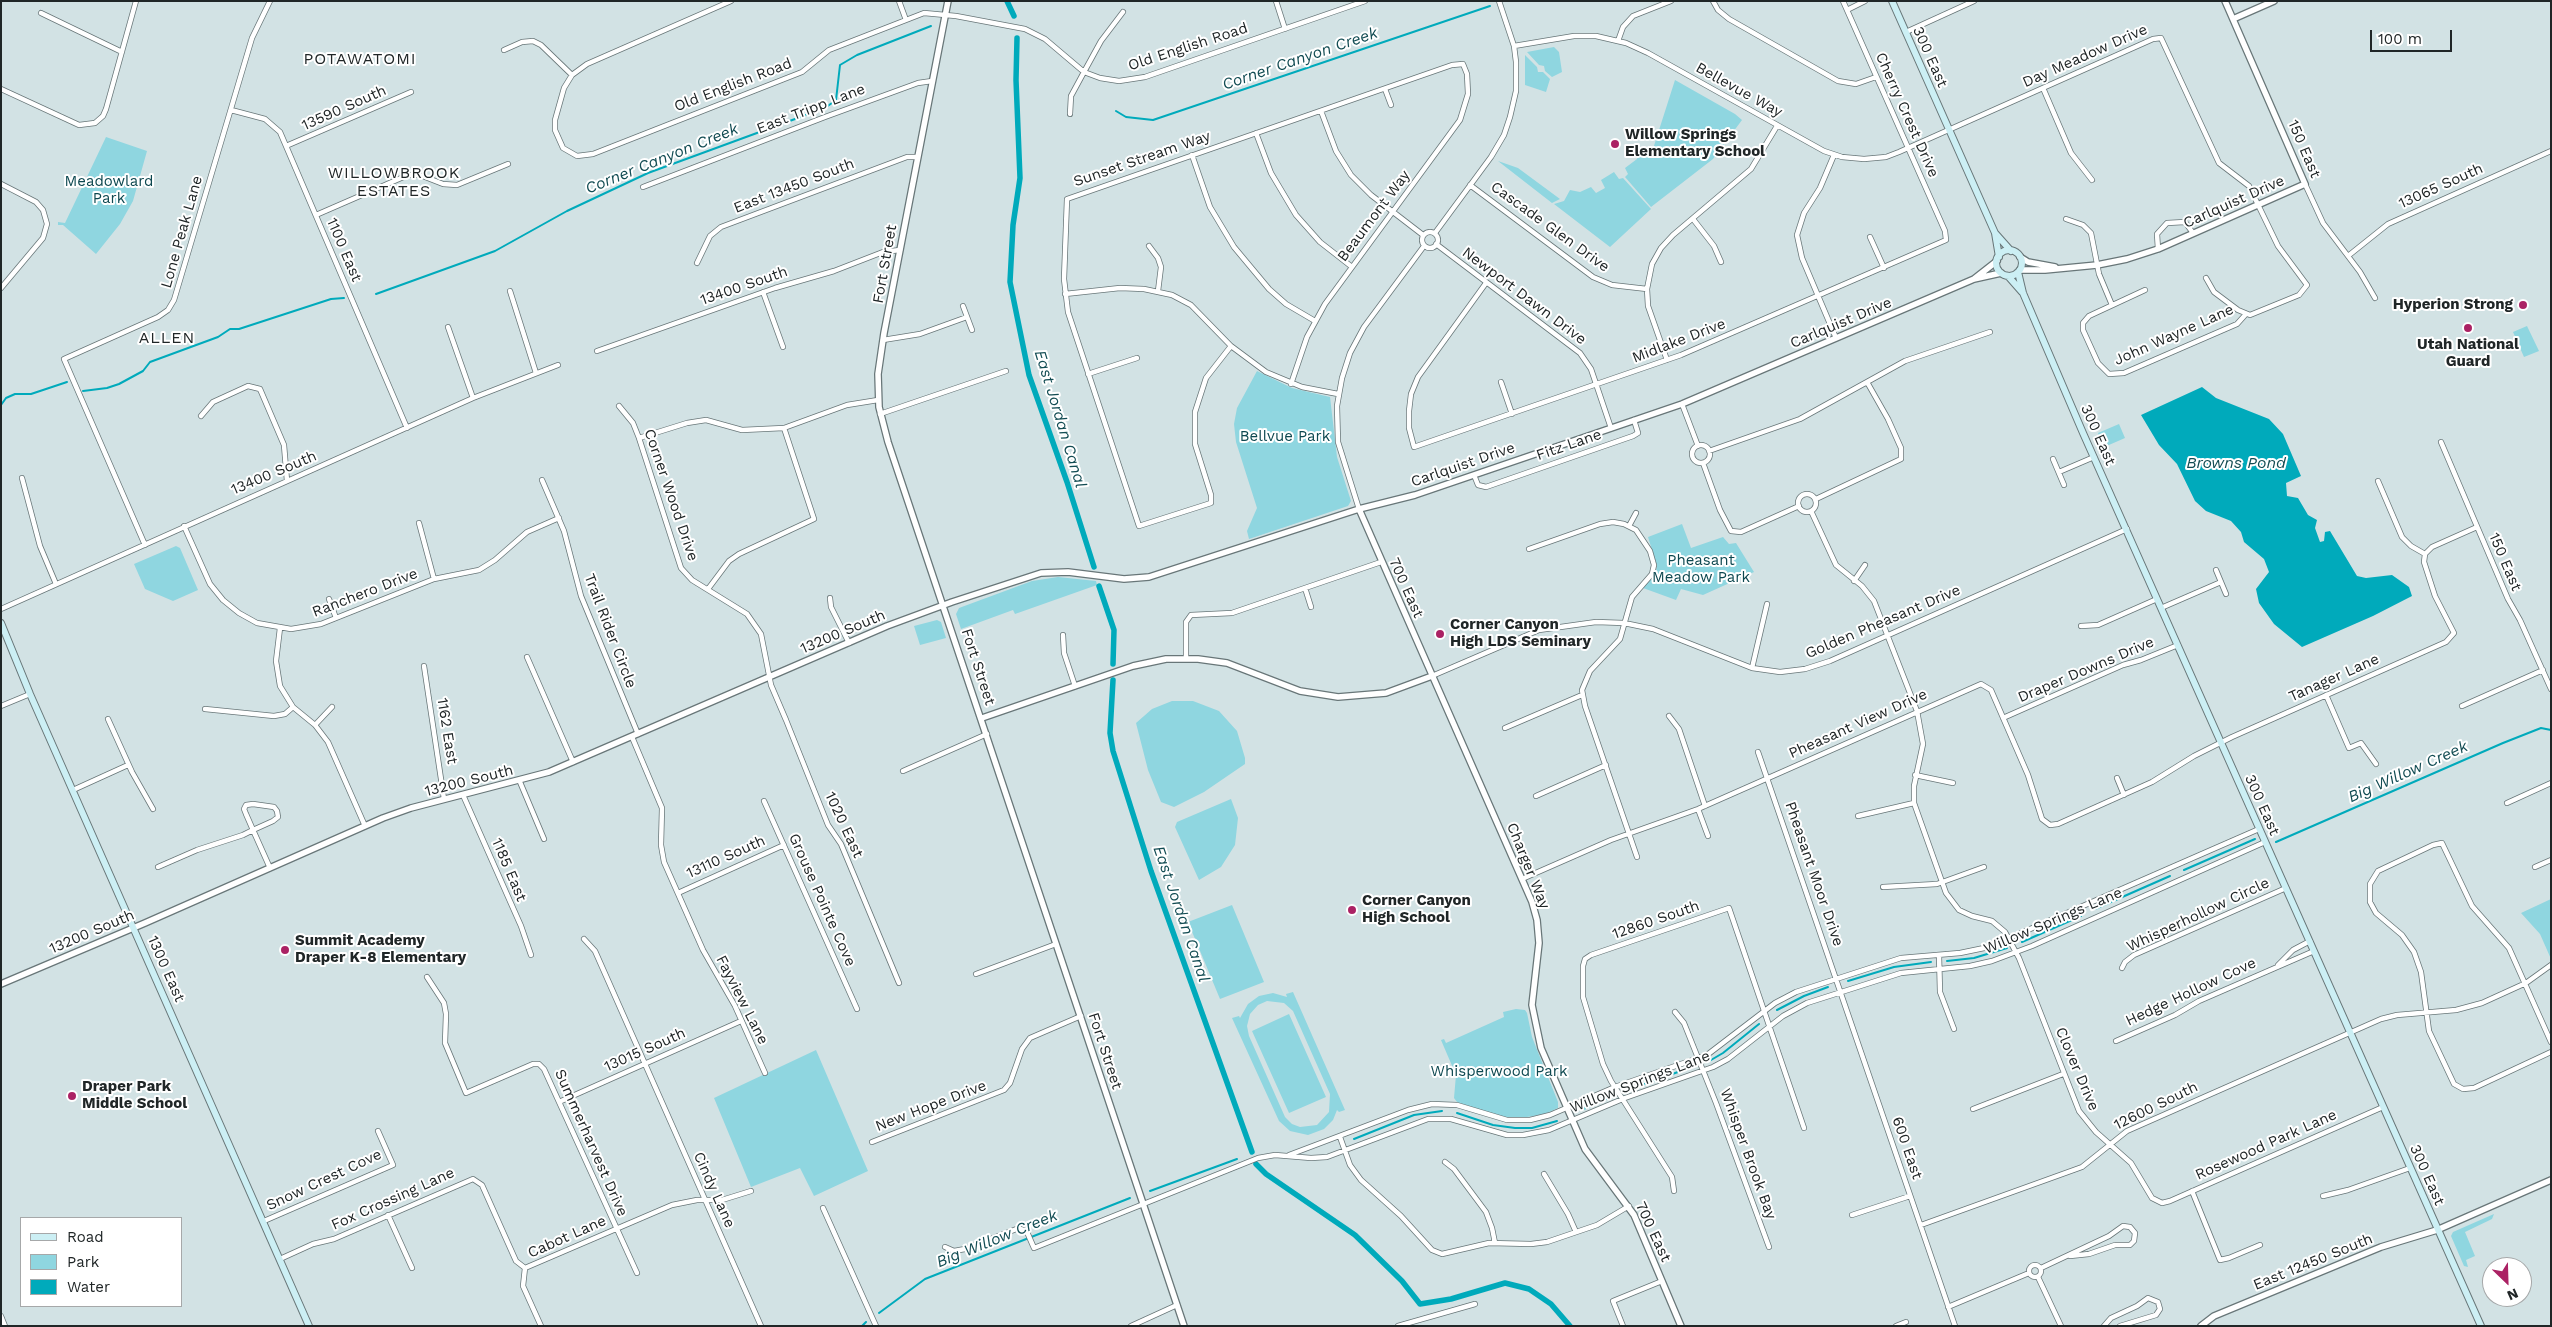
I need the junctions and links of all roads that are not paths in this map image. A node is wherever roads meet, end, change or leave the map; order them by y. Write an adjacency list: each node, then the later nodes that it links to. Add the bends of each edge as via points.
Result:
1 (136, 1): 29 (street)
2 (270, 1): 40 (street, Lone Peak Lane, via 254,30)
3 (731, 1): 32 (street, via 587,64)
4 (899, 1): 23 (street)
5 (948, 1): 21 (street, Fort Street)
6 (1276, 1): 24 (street)
7 (1366, 1): 17 (street, Old English Road)
8 (1499, 1): 27 (street)
9 (1672, 1): 26 (street, via 1633,16 1623,27)
10 (1713, 1): 33 (street, via 1729,19 1838,81 1856,84)
11 (1843, 1): 18 (street, Cherry Crest Drive)
12 (1865, 1): 18 (street)
13 (1892, 1): 25 (main road, 300 East)
14 (1974, 1): 25 (street)
15 (2225, 1): 22 (street, 150 East)
16 (2274, 1): 22 (street)
17 (1353, 3): 24 (street, Old English Road)
18 (1847, 10): 33 (street, Cherry Crest Drive)
19 (1123, 12): 31 (street)
20 (41, 13): 29 (street)
21 (946, 14): 23 (street, Old English Road, via 924,12); 31 (street, Old English Road, via 1032,32 1051,43); 34 (street, Fort Street)
22 (2233, 19): 55 (street, 150 East)
23 (906, 20): 32 (street, Old English Road, via 829,50 802,72 582,156 563,148 555,120 564,88)
24 (1285, 29): 31 (street, Old English Road, via 1132,80 1106,80)
25 (1906, 32): 44 (main road, 300 East)
26 (1618, 41): 27 (street, Bellevue Way, via 1591,36 1563,36); 43 (street, Bellevue Way, via 1648,53)
27 (1514, 46): 56 (street, via 1516,81 1510,117 1500,143)
28 (504, 50): 32 (street, via 526,41 536,42)
29 (122, 52): 35 (street, via 105,112 92,125 75,124)
30 (1463, 64): 36 (street, Sunset Stream Way); 59 (street, Beaumont Way, via 1468,94 1460,120)
31 (1084, 72): 42 (street, via 1072,96)
32 (572, 75)
33 (1876, 77): 47 (street, Cherry Crest Drive)
34 (932, 81): 51 (street, Fort Street); 57 (street, East Tripp Lane, via 918,83 825,117)
35 (1, 88)
36 (1385, 88): 39 (street); 41 (street, Sunset Stream Way)
37 (2042, 88): 44 (street, Day Meadow Drive); 53 (street, via 2071,153); 58 (street, Day Meadow Drive, via 2161,38 2219,163 2249,186)
38 (411, 92): 46 (street, 13590 South)
39 (1391, 105)
40 (231, 110): 46 (street, 1100 East, via 271,123 280,132); 159 (street, Lone Peak Lane, via 177,295 171,306 158,317 64,359)
41 (1321, 111): 45 (street, Sunset Stream Way); 59 (street, via 1346,168 1364,189)
42 (1070, 114)
43 (1777, 126): 50 (street, Bellevue Way); 61 (street, via 1751,170)
44 (1949, 130): 47 (street, Bellevue Way); 64 (main road, 300 East)
45 (1256, 133): 49 (street, Sunset Stream Way); 81 (street, via 1271,173 1289,205 1320,242)
46 (286, 146): 60 (street, 1100 East)
47 (1908, 148): 50 (street, Bellevue Way, via 1871,159); 68 (street, Cherry Crest Drive, via 1945,231)
48 (2551, 151): 75 (street, 13065 South, via 2394,221)
49 (1192, 155): 96 (street, Sunset Stream Way, via 1067,199); 103 (street, via 1212,212 1234,247 1269,289)
50 (1834, 155): 97 (street, via 1820,188 1804,213 1797,235 1799,251)
51 (917, 157): 73 (street, Fort Street); 79 (street, East 13450 South, via 907,157 721,227 710,236)
52 (508, 164): 60 (street, via 452,186 420,175 408,175)
53 (2092, 180)
54 (1, 184): 89 (street, via 36,202 43,210 47,224 43,238)
55 (2305, 184): 58 (street, Carlquist Drive); 75 (street, 150 East, via 2323,223)
56 (1470, 185): 63 (street); 90 (street, Cascade Glen Drive, via 1594,277 1612,285)
57 (643, 187)
58 (2258, 204): 65 (street, Carlquist Drive); 101 (street, via 2278,246 2307,284 2299,295 2257,313)
59 (1393, 212): 66 (street); 81 (street, Beaumont Way)
60 (316, 215): 131 (street, 1100 East)
61 (1693, 219): 78 (street, via 1714,246); 90 (street, via 1661,248 1652,264)
62 (2066, 220): 80 (street, via 2089,230)
63 (1435, 233): 66 (street, via 1429,231); 69 (street, via 1438,238)
64 (1995, 233): 74 (main road, 300 East); 77 (main road, 300 East)
65 (2193, 233): 72 (street, Carlquist Drive); 72 (street, via 2185,222 2174,220 2167,223 2157,234)
66 (1423, 235): 71 (street)
67 (1870, 237): 82 (street)
68 (1946, 240): 82 (street, Midlake Drive)
69 (1436, 244): 71 (street, via 1431,248); 88 (street, Newport Dawn Drive)
70 (1149, 246): 93 (street, via 1160,267)
71 (1424, 246): 122 (street, via 1364,327 1350,353)
72 (2158, 249): 80 (street, Carlquist Drive)
73 (900, 250): 94 (street, 13400 South, via 884,252); 108 (street, Fort Street)
74 (2010, 251): 76 (main road); 77 (main road)
75 (2348, 256): 98 (street, 150 East)
76 (2020, 257): 83 (street, Carlquist Drive, via 2028,262); 84 (main road)
77 (1998, 259): 85 (main road); 87 (street, Carlquist Drive)
78 (1721, 262)
79 (697, 263)
80 (2097, 265): 83 (street, Carlquist Drive); 99 (street)
81 (1352, 267): 103 (street, Beaumont Way)
82 (1884, 268): 97 (street, Midlake Drive)
83 (2057, 268): 84 (street, Carlquist Drive)
84 (2019, 271): 85 (main road); 95 (main road, 300 East)
85 (2004, 274): 87 (street, Carlquist Drive); 95 (main road, 300 East)
86 (2206, 278): 101 (street, via 2214,292)
87 (1974, 279): 107 (street, Carlquist Drive)
88 (1486, 282): 121 (street, Newport Dawn Drive, via 1580,353 1588,363); 128 (street, Midlake Drive, via 1418,377 1411,394 1409,428 1414,447)
89 (1, 288)
90 (1647, 288): 113 (street, via 1650,315)
91 (2145, 290): 99 (street)
92 (510, 291): 116 (street)
93 (1158, 291): 96 (street, via 1120,288); 110 (street, via 1190,305)
94 (763, 292): 109 (street); 111 (street, 13400 South)
95 (2023, 293): 138 (main road, 300 East)
96 (1065, 294): 117 (street, Sunset Stream Way)
97 (1818, 296): 107 (street); 113 (street, Midlake Drive)
98 (2375, 298)
99 (2112, 305): 101 (street, John Wayne Lane, via 2089,316 2083,323 2083,330 2098,363 2105,372 2116,375 2237,324)
100 (963, 306): 102 (street)
101 (2246, 314)
102 (967, 318): 105 (street); 108 (street, via 920,334)
103 (1315, 321): 120 (street, Beaumont Way)
104 (448, 327): 123 (street)
105 (972, 330)
106 (1990, 332): 119 (street, via 1905,360)
107 (1836, 338): 125 (street, Carlquist Drive)
108 (883, 340): 124 (street, Fort Street)
109 (783, 346)
110 (1231, 346): 117 (street, Sunset Stream Way, via 1206,378 1195,412 1195,444 1211,503 1139,526); 120 (street, via 1257,367)
111 (597, 351)
112 (1137, 358): 117 (street)
113 (1667, 360): 121 (street, Midlake Drive)
114 (558, 365): 116 (street, 13400 South)
115 (1006, 370): 127 (street)
116 (536, 372): 123 (street, 13400 South)
117 (1088, 374)
118 (1501, 382): 128 (street)
119 (1867, 382): 137 (street, via 1800,419); 148 (street, via 1888,419 1902,457 1896,463)
120 (1291, 384): 122 (street)
121 (1596, 385): 128 (street, Midlake Drive); 133 (street, Newport Dawn Drive)
122 (1338, 394): 150 (street, via 1338,442)
123 (473, 398): 131 (street, 13400 South)
124 (878, 400): 127 (street, Fort Street); 132 (street, via 847,405)
125 (1682, 404): 130 (street, Carlquist Drive); 136 (street)
126 (619, 406): 134 (street, Corner Wood Drive, via 633,423)
127 (880, 414): 176 (street, Fort Street)
128 (1512, 414)
129 (201, 416): 145 (street, via 213,402 248,386 260,389 284,445)
130 (1634, 420): 133 (street, Carlquist Drive); 142 (street, Fitz Lane, via 1638,433 1633,436 1486,487 1478,486)
131 (407, 428): 145 (street, 13400 South)
132 (784, 428): 134 (street, via 742,430 706,420); 170 (street, via 814,519 728,561)
133 (1611, 428): 142 (street, Carlquist Drive)
134 (639, 438): 170 (street, Corner Wood Drive, via 681,568 692,580)
135 (2441, 442): 157 (street, 150 East)
136 (1698, 446): 137 (street); 140 (street, via 1692,451 1692,456 1696,462)
137 (1709, 451): 140 (street, via 1709,458)
138 (2094, 457): 141 (street); 158 (main road, 300 East)
139 (2053, 459): 141 (street)
140 (1703, 463): 149 (street, via 1731,531 1742,532)
141 (2059, 472): 147 (street)
142 (1474, 475): 150 (street, Carlquist Drive, via 1407,498)
143 (22, 478): 168 (street, via 40,546)
144 (542, 480): 153 (street, Trail Rider Circle)
145 (287, 481): 155 (street, 13400 South)
146 (2378, 481): 161 (street, via 2402,536)
147 (2064, 486)
148 (1816, 499): 149 (street, via 1810,494 1802,495); 151 (street, via 1816,506)
149 (1799, 506): 151 (street)
150 (1358, 509): 162 (street, 700 East); 176 (street, Carlquist Drive, via 1149,577 1124,579 1068,572 1041,574)
151 (1810, 511): 166 (street, via 1836,565)
152 (1636, 513): 156 (street)
153 (559, 518): 165 (street, Ranchero Drive, via 518,538 479,570); 213 (street, Trail Rider Circle, via 578,588)
154 (419, 523): 165 (street)
155 (184, 526): 159 (street, 13400 South); 184 (street, Ranchero Drive, via 210,584 223,600 248,618)
156 (1629, 526): 160 (street, via 1618,522 1606,523); 182 (street, via 1644,540 1654,565 1650,577 1632,597)
157 (2477, 527): 161 (street, via 2432,547); 193 (street, 150 East)
158 (2127, 529): 173 (main road, 300 East); 186 (street, Golden Pheasant Drive)
159 (145, 545): 168 (street, 13400 South)
160 (1529, 549)
161 (2425, 554): 200 (street, Tanager Lane, via 2424,562 2436,596 2454,633 2446,642)
162 (1381, 562): 169 (street); 194 (street, 700 East)
163 (1865, 565): 166 (street)
164 (2216, 570): 167 (street)
165 (434, 579): 180 (street, Ranchero Drive)
166 (1854, 581): 186 (street, via 1872,596)
167 (2221, 582): 171 (street); 179 (street)
168 (56, 584): 178 (street, 13400 South)
169 (1305, 588): 177 (street); 190 (street, via 1232,613 1191,614 1186,622)
170 (708, 589): 195 (street, Corner Wood Drive, via 747,614 756,625)
171 (2226, 594)
172 (830, 598): 187 (street, via 831,607)
173 (2157, 598): 179 (main road, 300 East); 183 (street, via 2098,625)
174 (329, 599): 180 (street)
175 (1767, 604): 192 (street)
176 (944, 605): 187 (street, 13200 South); 208 (street, Fort Street)
177 (1310, 607)
178 (1, 608)
179 (2162, 608): 188 (main road, 300 East)
180 (336, 618): 184 (street, Ranchero Drive, via 311,626)
181 (1, 623): 198 (main road, 1300 East)
182 (1624, 623): 192 (street, Golden Pheasant Drive, via 1664,632); 194 (street, Golden Pheasant Drive, via 1579,622 1539,630); 199 (street, via 1620,639 1586,677)
183 (2081, 626)
184 (280, 628): 203 (street, via 276,661 278,678)
185 (1063, 635): 196 (street, via 1063,648)
186 (1888, 635): 192 (street, Golden Pheasant Drive, via 1805,669 1780,672); 206 (street)
187 (849, 643): 195 (street, 13200 South)
188 (2178, 645): 209 (street, Draper Downs Drive, via 2123,665); 216 (main road, 300 East)
189 (527, 657): 218 (street)
190 (1186, 658): 194 (street, Golden Pheasant Drive, via 1235,666 1290,688 1329,697 1386,693); 196 (street, Golden Pheasant Drive, via 1149,662)
191 (424, 666): 233 (street, 1162 East)
192 (1752, 668)
193 (2543, 670): 197 (street, 150 East); 202 (street)
194 (1432, 676): 255 (street, Charger Way)
195 (770, 677): 213 (street, 13200 South); 276 (street, 1020 East, via 828,825 841,844)
196 (1075, 686): 208 (street, Golden Pheasant Drive)
197 (2551, 689)
198 (30, 694): 201 (street); 229 (main road, 1300 East)
199 (1582, 695): 212 (street); 221 (street)
200 (2326, 695): 216 (street, Tanager Lane); 219 (street, via 2349,748 2361,743)
201 (1, 706)
202 (2462, 706)
203 (293, 707): 205 (street, via 285,714 274,716); 211 (street)
204 (332, 707): 211 (street)
205 (205, 709)
206 (1917, 711): 209 (street, Pheasant View Drive, via 1981,684 1990,688); 223 (street, via 1923,744); 224 (street, Pheasant View Drive)
207 (1669, 716): 237 (street, via 1679,729)
208 (982, 718): 214 (street, Fort Street)
209 (2003, 718): 231 (street, Pheasant View Drive, via 2046,823 2058,824)
210 (108, 719): 220 (street)
211 (315, 725): 241 (street, via 333,751)
212 (1505, 728)
213 (638, 734): 215 (street, 13200 South)
214 (987, 734): 222 (street); 264 (street, Fort Street)
215 (632, 737): 218 (street, 13200 South); 259 (street, Fayview Lane, via 660,802 663,820 661,851)
216 (2221, 743): 231 (street, Pheasant View Drive); 242 (main road, 300 East)
217 (1758, 752): 224 (street, Pheasant Moor Drive)
218 (574, 762): 226 (street, 13200 South)
219 (2376, 764)
220 (128, 765): 229 (street); 238 (street)
221 (1606, 765): 232 (street); 244 (street)
222 (903, 771)
223 (1915, 775): 228 (street); 236 (street)
224 (1767, 778): 237 (street, Pheasant View Drive); 275 (street, Pheasant Moor Drive)
225 (2117, 778): 231 (street)
226 (520, 782): 230 (street, 13200 South); 246 (street)
227 (2551, 783): 235 (street)
228 (1953, 784)
229 (73, 790): 260 (main road, 1300 East)
230 (463, 795): 233 (street, 13200 South); 267 (street, 1185 East)
231 (2124, 795)
232 (1536, 796)
233 (444, 799): 241 (street, 13200 South, via 397,812)
234 (764, 801): 248 (street, Grouse Pointe Cove)
235 (2507, 803)
236 (1914, 804): 240 (street); 256 (street)
237 (1705, 806): 239 (street, Pheasant View Drive)
238 (153, 809)
239 (1698, 809): 244 (street, Pheasant View Drive); 245 (street)
240 (1858, 816)
241 (365, 826): 254 (street, 13200 South)
242 (2259, 829): 247 (main road, 300 East); 261 (street, Willow Springs Lane)
243 (253, 830): 243 (street, via 275,820 277,811 272,806 245,806); 251 (street); 254 (street)
244 (1628, 833): 249 (street); 255 (street, Pheasant View Drive)
245 (1708, 836)
246 (544, 840)
247 (2265, 842): 258 (main road, 300 East); 266 (street, Willow Springs Lane)
248 (784, 845): 259 (street, 13110 South); 280 (street, Grouse Pointe Cove)
249 (1637, 857)
250 (2551, 860): 253 (street)
251 (158, 867)
252 (1984, 867): 256 (street)
253 (2535, 867)
254 (270, 868): 260 (street, 13200 South)
255 (1522, 879): 301 (street, Charger Way, via 1533,906 1538,935 1532,1005 1534,1026)
256 (1942, 882): 257 (street); 261 (street, via 1950,900 1959,910 1997,924)
257 (1883, 887)
258 (2286, 888): 263 (main road, 300 East); 271 (street, Whisperhollow Circle, via 2134,955)
259 (678, 893): 285 (street, Fayview Lane, via 698,939)
260 (134, 928): 278 (street, 13200 South); 328 (main road, 1300 East)
261 (2010, 939): 266 (street, Clover Drive); 268 (street, Willow Springs Lane, via 1974,951)
262 (584, 940): 293 (street, Cindy Lane, via 595,951)
263 (2310, 941): 265 (main road, 300 East); 270 (street, Hedge Hollow Cove, via 2293,950)
264 (1056, 944): 273 (street); 284 (street, Fort Street)
265 (2314, 951): 270 (street, Hedge Hollow Cove); 288 (main road, 300 East)
266 (2016, 952): 272 (street, Willow Springs Lane, via 1970,966); 296 (street, Clover Drive)
267 (531, 955)
268 (1939, 955): 272 (street); 275 (street, Willow Springs Lane, via 1901,958)
269 (2551, 965): 277 (street, 12600 South)
270 (2277, 966): 289 (street, Hedge Hollow Cove)
271 (2122, 968)
272 (1939, 969): 279 (street, Willow Springs Lane, via 1901,973); 287 (street, via 1940,995)
273 (976, 974)
274 (427, 977): 299 (street, Summerharvest Drive, via 444,1003 445,1043 466,1093 536,1064 545,1071)
275 (1837, 978): 279 (street, 600 East); 281 (street, Willow Springs Lane, via 1796,992)
276 (900, 983)
277 (2526, 983): 283 (street, 12600 South, via 2469,1007); 283 (street, via 2506,943 2472,906 2442,843 2382,868 2372,878 2369,890 2373,908 2402,935 2414,952 2421,972); 290 (street)
278 (1, 984)
279 (1841, 992): 286 (street, Willow Springs Lane, via 1800,1006); 319 (street, 600 East)
280 (856, 1009)
281 (1764, 1011): 286 (street); 292 (street, Willow Springs Lane, via 1717,1048); 297 (street, 12860 South, via 1729,908 1591,955 1583,966 1584,1004 1603,1064)
282 (1675, 1012): 292 (street, Whisper Brook Bay, via 1684,1023)
283 (2426, 1012): 288 (street, 12600 South, via 2386,1017); 291 (street, via 2431,1036 2450,1079 2459,1088 2474,1088)
284 (1080, 1016): 308 (street, New Hope Drive, via 1030,1038 1004,1090); 323 (street, Fort Street)
285 (742, 1021): 293 (street, 13015 South); 295 (street, Fayview Lane)
286 (1769, 1026): 294 (street, Willow Springs Lane, via 1728,1059); 304 (street)
287 (1954, 1029)
288 (2350, 1032): 300 (main road, 300 East); 309 (street, 12600 South, via 2127,1131)
289 (2116, 1041)
290 (2551, 1042)
291 (2551, 1052)
292 (1696, 1058): 294 (street, Whisper Brook Bay); 297 (street, Willow Springs Lane)
293 (645, 1064): 299 (street, 13015 South); 321 (street, Cindy Lane)
294 (1702, 1071): 298 (street, Willow Springs Lane); 336 (street, Whisper Brook Bay)
295 (765, 1073)
296 (2063, 1074): 302 (street); 309 (street, Clover Drive, via 2083,1118)
297 (1614, 1087): 298 (street); 301 (street, Willow Springs Lane)
298 (1623, 1099): 303 (street, Willow Springs Lane); 317 (street, via 1672,1177)
299 (559, 1102): 330 (street, Summerharvest Drive)
300 (2383, 1107): 313 (main road, 300 East); 318 (street, Rosewood Park Lane)
301 (1566, 1108): 303 (street, Charger Way); 307 (street, Willow Springs Lane, via 1538,1118 1515,1121 1456,1105 1432,1104)
302 (1973, 1108)
303 (1572, 1122): 305 (street, Charger Way); 310 (street, Willow Springs Lane, via 1542,1132 1515,1135 1492,1132 1458,1120 1436,1118 1413,1123)
304 (1804, 1128)
305 (1576, 1130): 324 (street, 700 East, via 1591,1158)
306 (378, 1131): 328 (street, Snow Crest Cove, via 393,1165)
307 (1340, 1137): 310 (street); 311 (street, Willow Springs Lane)
308 (872, 1142)
309 (2110, 1144): 322 (street, Clover Drive, via 2131,1163 2149,1195); 329 (street, 12600 South, via 2076,1170)
310 (1344, 1151): 311 (street, Willow Springs Lane, via 1311,1158); 333 (street, via 1361,1180 1435,1252 1449,1255 1472,1246)
311 (1285, 1156): 323 (street, Willow Springs Lane, via 1258,1158)
312 (1445, 1162): 333 (street, via 1454,1169 1486,1212)
313 (2410, 1168): 320 (street); 331 (main road, 300 East)
314 (1544, 1174): 332 (street)
315 (2551, 1180): 331 (street, East 12450 South)
316 (751, 1191): 321 (street, Cabot Lane, via 732,1198)
317 (1674, 1191)
318 (2192, 1191): 322 (street, Rosewood Park Lane); 334 (street, via 2220,1260)
319 (1910, 1196): 327 (street); 329 (street, 600 East)
320 (2323, 1196)
321 (705, 1200): 330 (street, Cabot Lane, via 672,1205); 355 (street, Cindy Lane)
322 (2158, 1202)
323 (1142, 1204): 335 (street, Willow Springs Lane, via 1034,1246 1028,1233 1017,1228 964,1249 954,1251); 347 (street, Fort Street)
324 (1629, 1206): 332 (street, via 1603,1222); 345 (street, 700 East)
325 (823, 1208): 356 (street)
326 (388, 1215): 338 (street, Fox Crossing Lane); 339 (street); 340 (street, Fox Crossing Lane, via 468,1180 477,1180 484,1187 518,1263)
327 (1852, 1215)
328 (264, 1221): 338 (main road, 1300 East)
329 (1921, 1225): 348 (street, 600 East)
330 (616, 1229): 340 (street, Cabot Lane); 342 (street, Summerharvest Drive)
331 (2437, 1230): 367 (street, East 12450 South, via 2374,1250 2214,1316); 368 (main road, 300 East)
332 (1576, 1232): 333 (street, via 1537,1244)
333 (1495, 1243)
334 (2260, 1245)
335 (945, 1247)
336 (1769, 1247)
337 (2070, 1256): 337 (street, via 2077,1249 2110,1236 2123,1226 2130,1227 2135,1234 2130,1245 2115,1245 2089,1254); 341 (street)
338 (280, 1259): 353 (main road, 1300 East)
339 (412, 1268)
340 (525, 1268): 354 (street, via 523,1286)
341 (2041, 1268): 343 (street, via 2033,1265); 344 (street)
342 (638, 1273)
343 (2029, 1273): 344 (street); 348 (street)
344 (2038, 1277): 351 (street)
345 (1662, 1281): 360 (street, via 1613,1301); 361 (street, 700 East)
346 (1475, 1304): 359 (street)
347 (1177, 1306): 357 (street); 358 (street, Fort Street)
348 (1948, 1307): 363 (street, 600 East)
349 (1, 1317): 352 (street)
350 (1906, 1322): 362 (street)
351 (2056, 1323): 364 (street)
352 (5, 1326)
353 (309, 1326)
354 (541, 1326)
355 (760, 1326)
356 (876, 1326)
357 (1131, 1326)
358 (1184, 1326)
359 (1398, 1326)
360 (1623, 1326)
361 (1681, 1326)
362 (1896, 1326)
363 (1955, 1326)
364 (2060, 1326)
365 (2104, 1326): 366 (street, via 2111,1318 2148,1298 2158,1302 2160,1309 2156,1315)
366 (2120, 1326)
367 (2201, 1326)
368 (2481, 1326)

